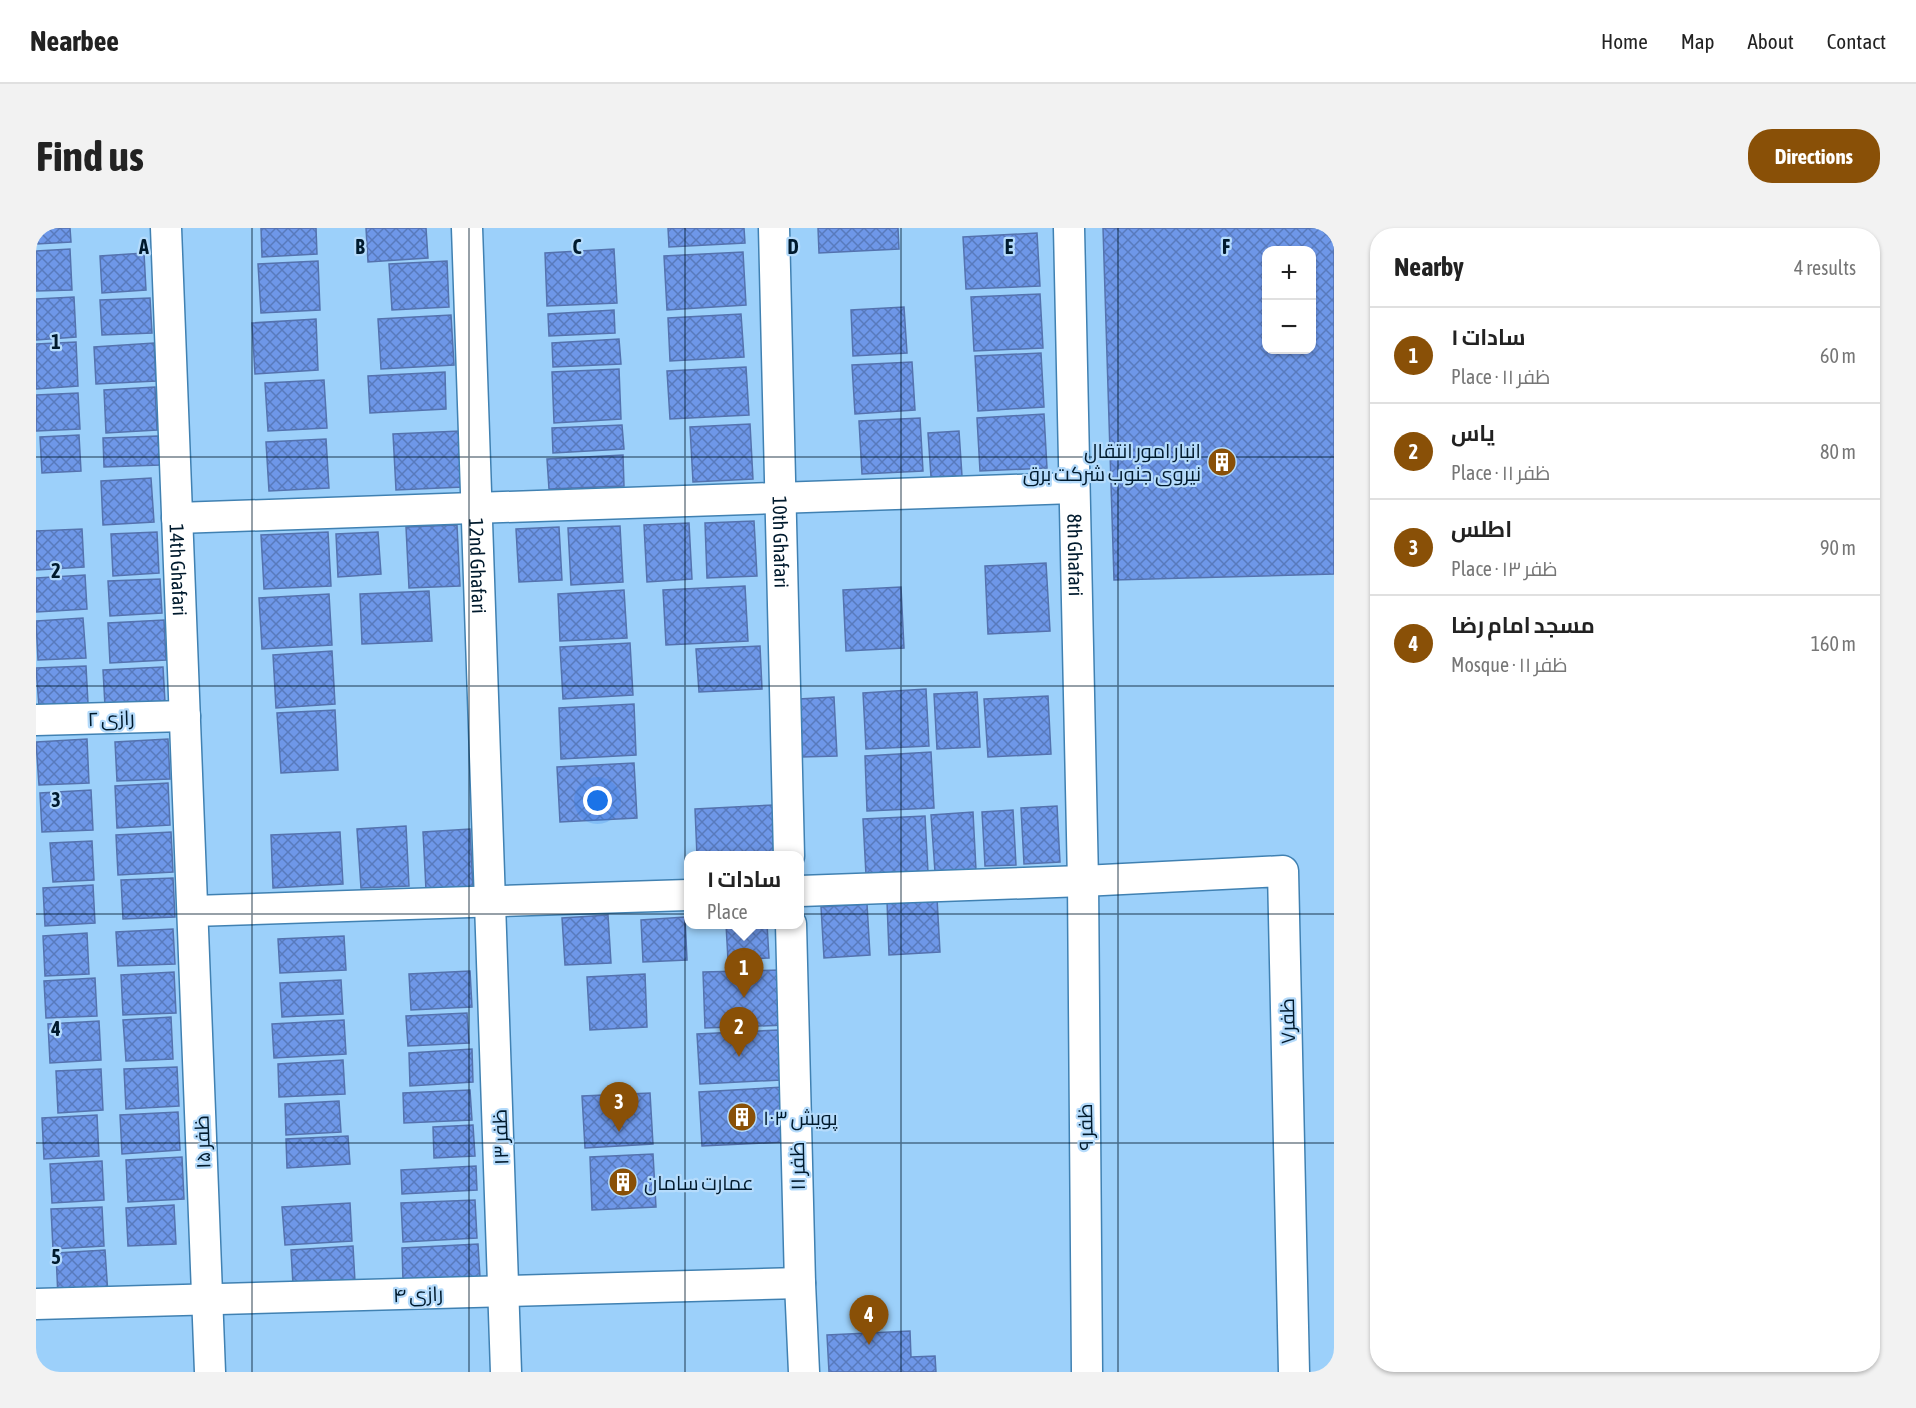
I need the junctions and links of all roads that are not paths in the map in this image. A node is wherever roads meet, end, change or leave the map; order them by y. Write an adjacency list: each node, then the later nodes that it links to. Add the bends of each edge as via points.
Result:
1 (166, 228): 8 (street, 14th Ghafari)
2 (467, 228): 7 (street, 12nd Ghafari)
3 (774, 228): 6 (street, 10th Ghafari)
4 (1069, 228): 5 (street, 8th Ghafari)
5 (1074, 488): 6 (street); 12 (street, 8th Ghafari)
6 (780, 498): 7 (street); 11 (street, 10th Ghafari)
7 (477, 508): 8 (street); 15 (street, 12nd Ghafari)
8 (177, 518): 9 (street, 14th Ghafari)
9 (185, 716): 10 (street, رازی ۲); 16 (street, 14th Ghafari)
10 (36, 720)
11 (789, 851)
12 (1083, 881): 13 (street); 25 (street, ظفر ۹); 26 (street, ظفر۷, via 1283,871)
13 (804, 891)
14 (684, 895): 15 (street)
15 (491, 902): 16 (street); 19 (street, ظفر ۱۳)
16 (193, 911): 20 (street, ظفر ۱۵)
17 (791, 929): 18 (street, ظفر ۱۱)
18 (800, 1283): 19 (street, رازی ۴); 24 (street, ظفر ۱۱)
19 (505, 1291): 20 (street, رازی ۴); 23 (street, ظفر ۱۳)
20 (208, 1299): 21 (street, رازی ۴); 22 (street, ظفر ۱۵)
21 (36, 1304)
22 (210, 1372)
23 (507, 1372)
24 (804, 1372)
25 (1087, 1372)
26 (1294, 1372)

